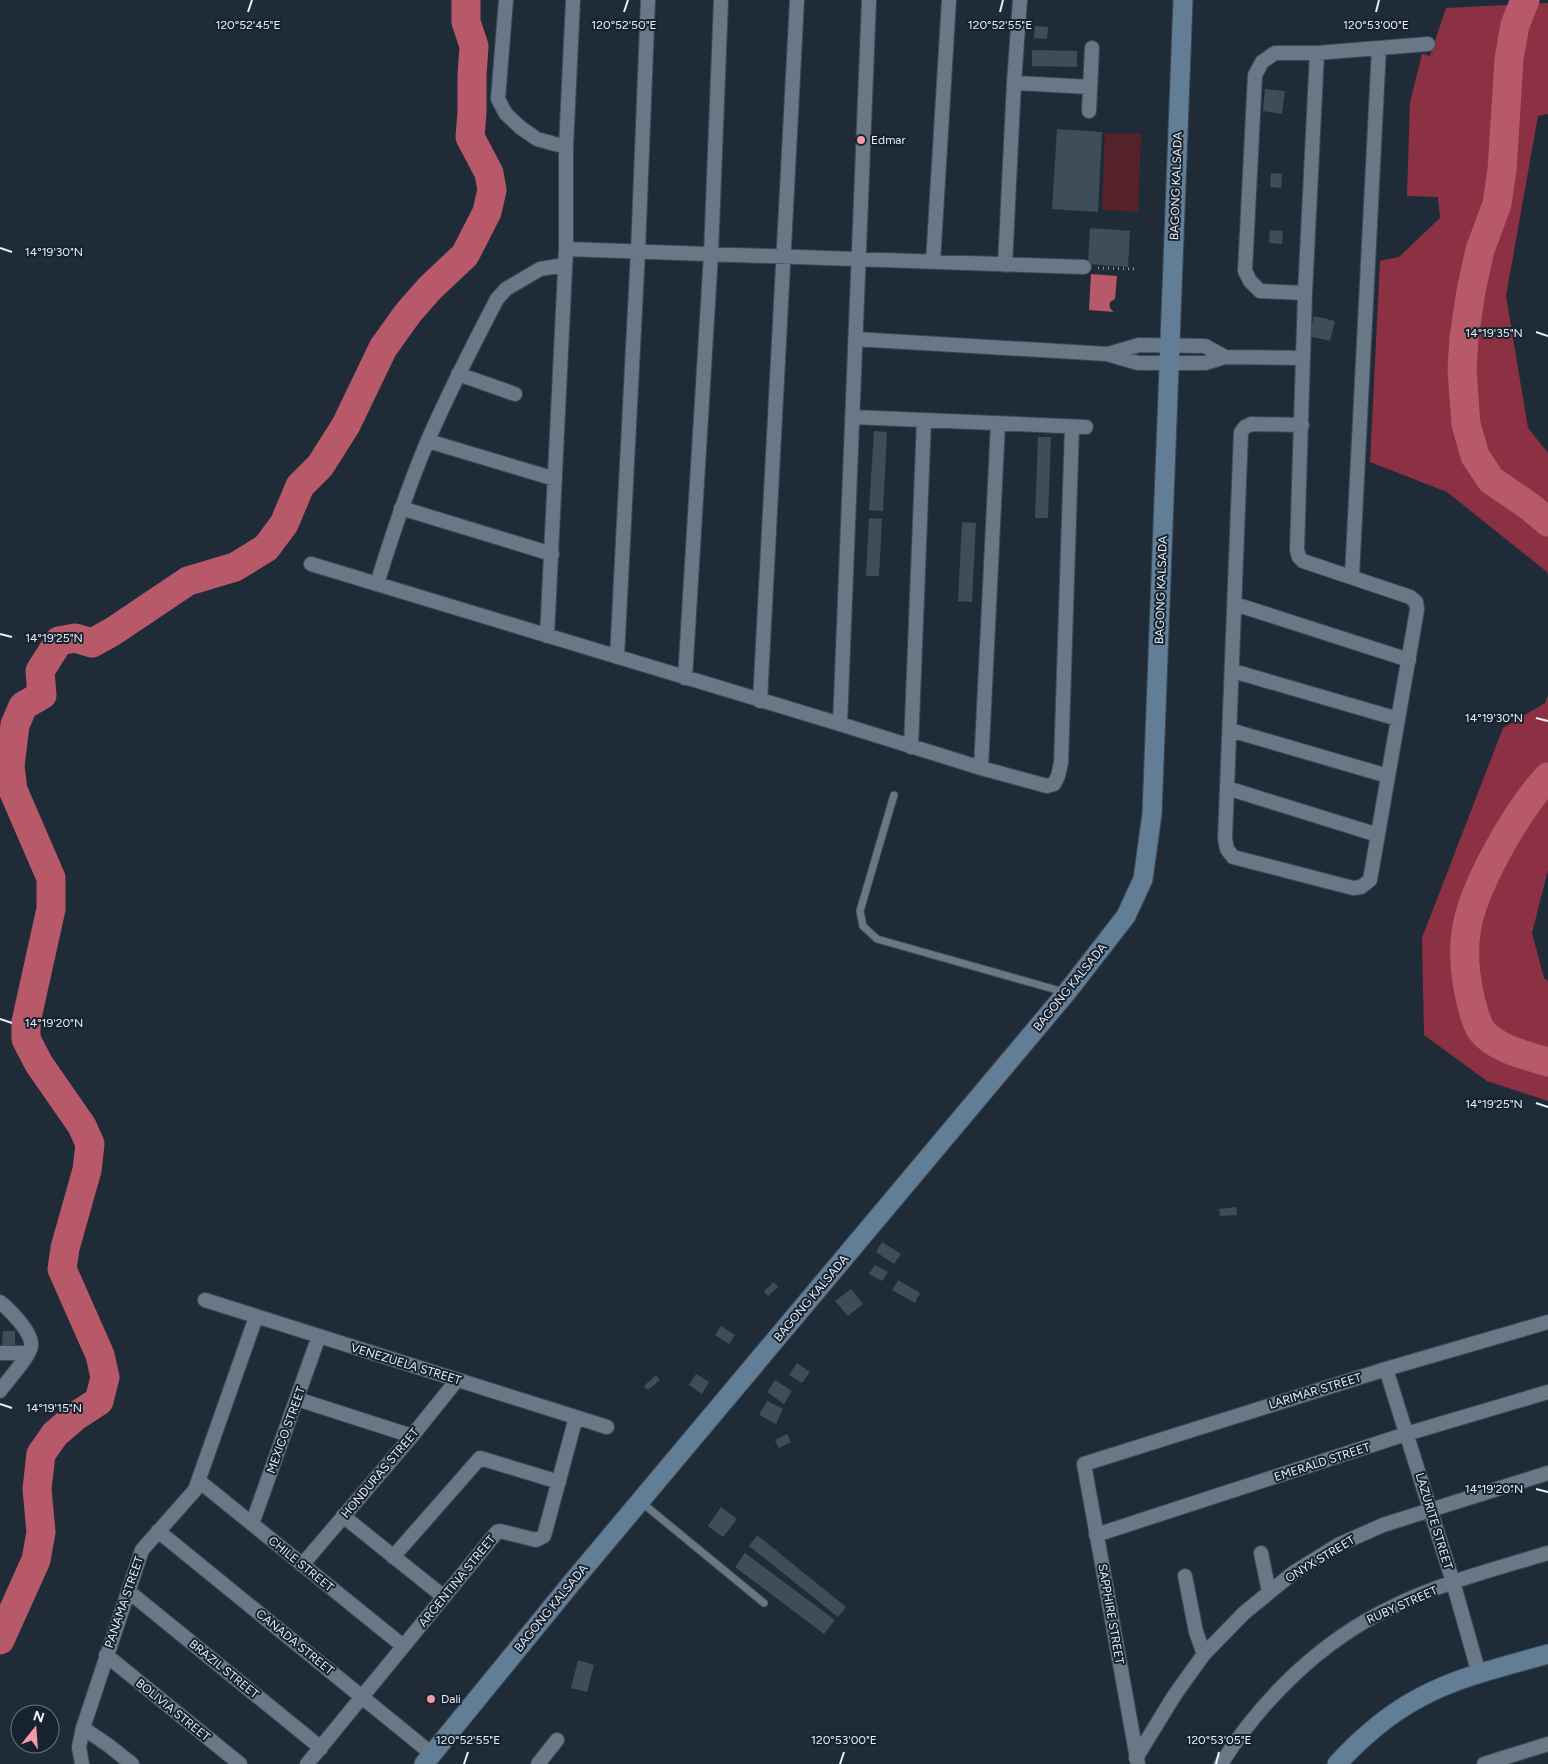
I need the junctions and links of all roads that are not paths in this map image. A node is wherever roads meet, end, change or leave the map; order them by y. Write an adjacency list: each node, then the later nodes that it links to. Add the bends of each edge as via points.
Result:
1 (506, 0): 17 (street, via 498,99 506,114 521,128 537,138)
2 (573, 0): 17 (street)
3 (648, 0): 19 (street)
4 (721, 0): 20 (street)
5 (797, 0): 21 (street)
6 (869, 0): 22 (street)
7 (949, 0): 23 (street)
8 (1020, 0): 14 (street)
9 (1183, 0): 29 (street, BAGONG KALSADA)
10 (1428, 44): 12 (street)
11 (1092, 48): 15 (street)
12 (1379, 48): 13 (street); 42 (street)
13 (1317, 54): 27 (street); 27 (street, via 1275,53 1262,62 1255,75 1247,232 1246,271 1250,281 1260,291)
14 (1014, 83): 15 (street); 24 (street)
15 (1090, 87): 16 (street)
16 (1089, 111)
17 (566, 147): 18 (street)
18 (566, 249): 19 (street); 25 (street)
19 (638, 251): 20 (street); 46 (street)
20 (711, 254): 21 (street); 49 (street)
21 (783, 256): 22 (street); 50 (street)
22 (858, 259): 23 (street); 28 (street)
23 (933, 262): 24 (street)
24 (1005, 264): 26 (street)
25 (565, 265): 31 (street, via 540,270 497,299); 38 (street)
26 (1084, 267)
27 (1305, 293): 30 (street)
28 (855, 339): 29 (street, via 1107,354 1138,362); 33 (street)
29 (1170, 354): 30 (street, via 1205,363 1225,357); 60 (street, BAGONG KALSADA, via 1152,814 1146,862 1143,878 1126,916)
30 (1303, 358): 36 (street)
31 (458, 374): 32 (street); 37 (street)
32 (515, 394)
33 (852, 417): 34 (street); 52 (street)
34 (924, 420): 35 (street); 54 (street)
35 (998, 424): 55 (street); 55 (street, via 1079,427 1058,776 1054,784 1047,786)
36 (1302, 425): 42 (street, via 1299,557); 44 (street, via 1252,424 1245,426 1242,432)
37 (428, 441): 38 (street); 39 (street)
38 (555, 479): 40 (street)
39 (401, 508): 40 (street); 43 (street)
40 (552, 554): 45 (street)
41 (311, 564): 43 (street)
42 (1352, 576): 47 (street, via 1416,602 1418,610)
43 (377, 584): 45 (street)
44 (1235, 604): 47 (street); 48 (street)
45 (547, 636): 46 (street)
46 (618, 657): 49 (street)
47 (1409, 660): 51 (street)
48 (1232, 671): 51 (street); 53 (street)
49 (685, 678): 50 (street)
50 (760, 701): 52 (street)
51 (1398, 719): 56 (street)
52 (840, 724): 54 (street)
53 (1230, 730): 56 (street); 57 (street)
54 (911, 747): 55 (street)
55 (981, 768)
56 (1388, 776): 59 (street)
57 (1227, 788): 59 (street); 59 (street, via 1225,839 1233,856 1353,888 1361,887 1370,880)
58 (894, 795): 60 (lane, via 860,911 863,926 877,939)
59 (1378, 836)
60 (1067, 992): 81 (street, BAGONG KALSADA)
61 (205, 1300): 63 (street, VENEZUELA STREET)
62 (0, 1302): 67 (street, via 29,1335 31,1345)
63 (256, 1317): 65 (street, VENEZUELA STREET); 79 (street, PANAMA STREET)
64 (1548, 1322): 68 (street, LARIMAR STREET)
65 (319, 1336): 69 (street, VENEZUELA STREET); 72 (street, MEXICO STREET)
66 (0, 1354): 67 (street)
67 (28, 1354): 70 (street)
68 (1386, 1369): 75 (street, LAZURITE STREET); 77 (street, LARIMAR STREET)
69 (457, 1380): 73 (street, VENEZUELA STREET); 76 (street, HONDURAS STREET)
70 (0, 1391)
71 (1548, 1392): 75 (street, EMERALD STREET)
72 (297, 1399): 76 (street); 84 (street, MEXICO STREET)
73 (576, 1417): 74 (street, VENEZUELA STREET); 80 (street, ARGENTINA STREET)
74 (607, 1426)
75 (1406, 1434): 82 (street, LAZURITE STREET); 86 (street, EMERALD STREET)
76 (412, 1436): 83 (street, HONDURAS STREET)
77 (1084, 1464): 86 (street, SAPPHIRE STREET)
78 (1548, 1473): 82 (street, ONYX STREET)
79 (198, 1481): 84 (street, CHILE STREET); 85 (street, PANAMA STREET, via 195,1490)
80 (559, 1482): 89 (street, via 480,1458); 95 (street, ARGENTINA STREET, via 544,1536 536,1540 497,1532)
81 (641, 1501): 96 (lane); 107 (street, BAGONG KALSADA)
82 (1430, 1509): 92 (street, LAZURITE STREET); 94 (street, ONYX STREET, via 1383,1524 1338,1545)
83 (343, 1516): 89 (street); 90 (street, HONDURAS STREET)
84 (252, 1524): 90 (street, CHILE STREET)
85 (158, 1531): 93 (street, PANAMA STREET, via 142,1550); 102 (street, CANADA STREET)
86 (1096, 1535): 108 (street, SAPPHIRE STREET)
87 (1548, 1552): 92 (street, RUBY STREET)
88 (1261, 1553): 94 (street)
89 (393, 1557): 95 (street)
90 (302, 1565): 97 (street, CHILE STREET)
91 (1186, 1576): 98 (street, via 1196,1632)
92 (1453, 1582): 101 (street, LAZURITE STREET); 114 (street, RUBY STREET, via 1390,1608 1346,1632 1274,1696 1239,1736)
93 (128, 1591): 100 (street, PANAMA STREET); 106 (street, BRAZIL STREET)
94 (1269, 1592): 98 (street, ONYX STREET, via 1244,1612)
95 (444, 1597): 97 (street, ARGENTINA STREET)
96 (764, 1603)
97 (403, 1646): 102 (street, ARGENTINA STREET)
98 (1204, 1654): 108 (street, ONYX STREET, via 1174,1696)
99 (1548, 1654): 101 (street)
100 (106, 1655): 103 (street, PANAMA STREET); 111 (street, BOLIVIA STREET)
101 (1479, 1674): 115 (street, via 1421,1697 1390,1716 1358,1741)
102 (362, 1696): 106 (street, ARGENTINA STREET); 107 (street, CANADA STREET)
103 (82, 1728): 109 (street, PANAMA STREET, via 79,1747); 110 (street)
104 (557, 1740): 113 (street)
105 (1548, 1744): 116 (street)
106 (321, 1748): 112 (street, ARGENTINA STREET)
107 (428, 1759)
108 (1137, 1761)
109 (82, 1764)
110 (132, 1764)
111 (240, 1764)
112 (308, 1764)
113 (538, 1764)
114 (1221, 1764)
115 (1337, 1764)
116 (1484, 1764)

